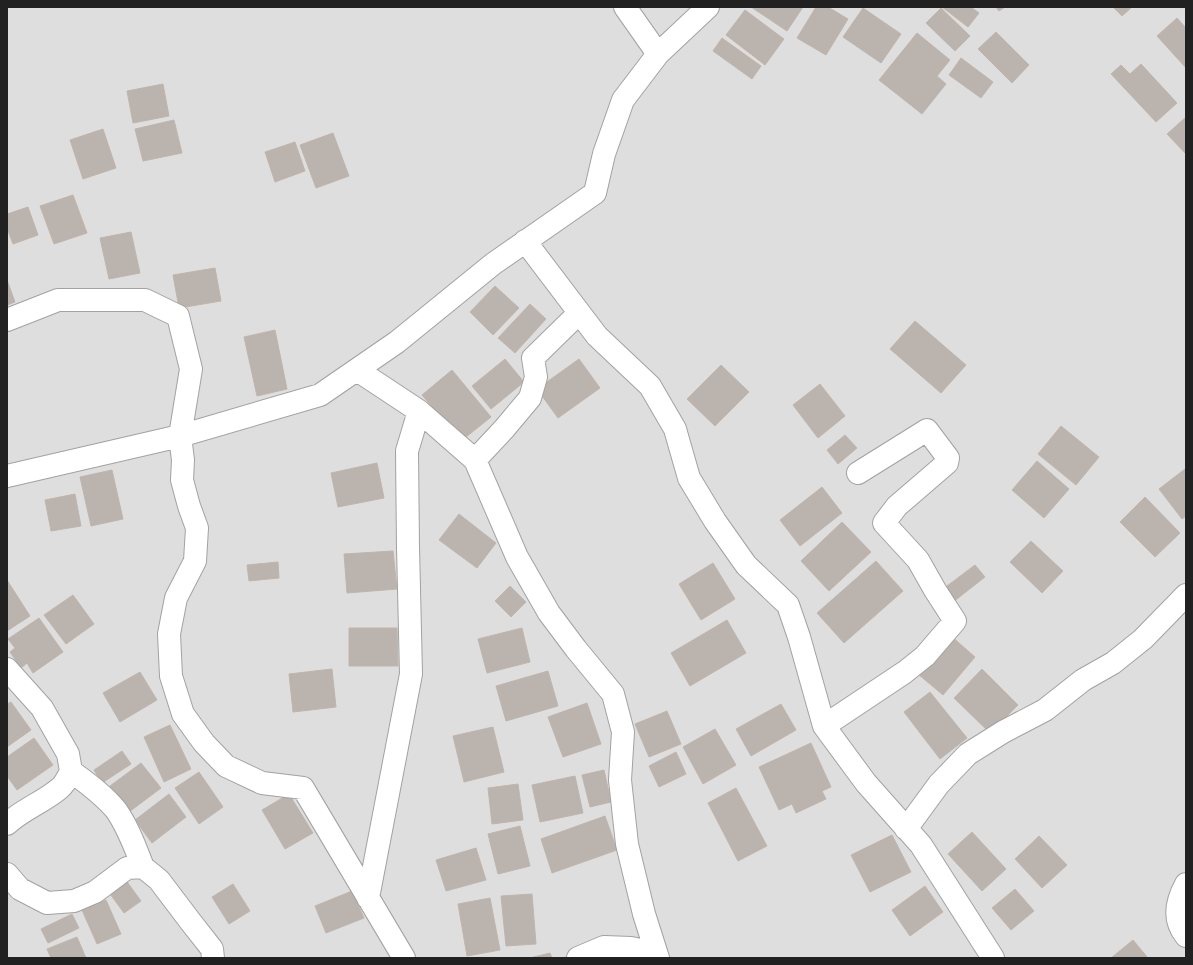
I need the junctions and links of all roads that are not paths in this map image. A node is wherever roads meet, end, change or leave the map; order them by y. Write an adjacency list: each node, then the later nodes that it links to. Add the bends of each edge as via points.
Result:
1 (624, 7): 3 (street)
2 (708, 7): 3 (street)
3 (658, 54): 4 (street, via 623,100 604,154 595,193)
4 (525, 241): 5 (street); 7 (street, via 492,264 397,342)
5 (579, 313): 10 (street, via 533,358 536,377 530,398); 15 (street, via 597,336 650,386 675,428 688,478 715,521 746,565 788,605)
6 (7, 320): 9 (street, via 58,300 145,300 178,316 191,369)
7 (357, 370): 8 (street); 9 (street, via 320,395)
8 (419, 410): 10 (street); 22 (street, via 407,451 411,674)
9 (180, 436): 12 (street); 22 (street, via 182,480 197,528 194,561 176,598 169,634 171,676 183,714 204,743 226,766 262,782 303,788)
10 (475, 460): 24 (street, via 517,557 546,606 576,649 613,694 623,732 620,780 627,844)
11 (858, 473): 15 (street, via 927,430 948,458 947,463 897,506 884,523 918,560 955,621 925,656)
12 (7, 476)
13 (1186, 595): 18 (street, via 1143,639 1113,663 1083,680 1045,710 968,754 938,784)
14 (7, 669): 16 (street, via 42,708 68,754)
15 (824, 726): 18 (street, via 866,783)
16 (71, 772): 17 (street, via 62,787); 19 (street, via 92,786 115,810 131,836)
17 (7, 824)
18 (906, 829): 28 (street, via 921,845)
19 (143, 867): 20 (street, via 127,868 95,892 74,902 47,903 20,889); 25 (street, via 159,880 212,949)
20 (7, 874)
21 (1186, 884): 23 (street, via 1176,913 1180,929)
22 (368, 898): 26 (street)
23 (1186, 936)
24 (657, 955): 27 (street, via 631,948 604,947)
25 (213, 958)
26 (404, 958)
27 (578, 958)
28 (993, 958)

